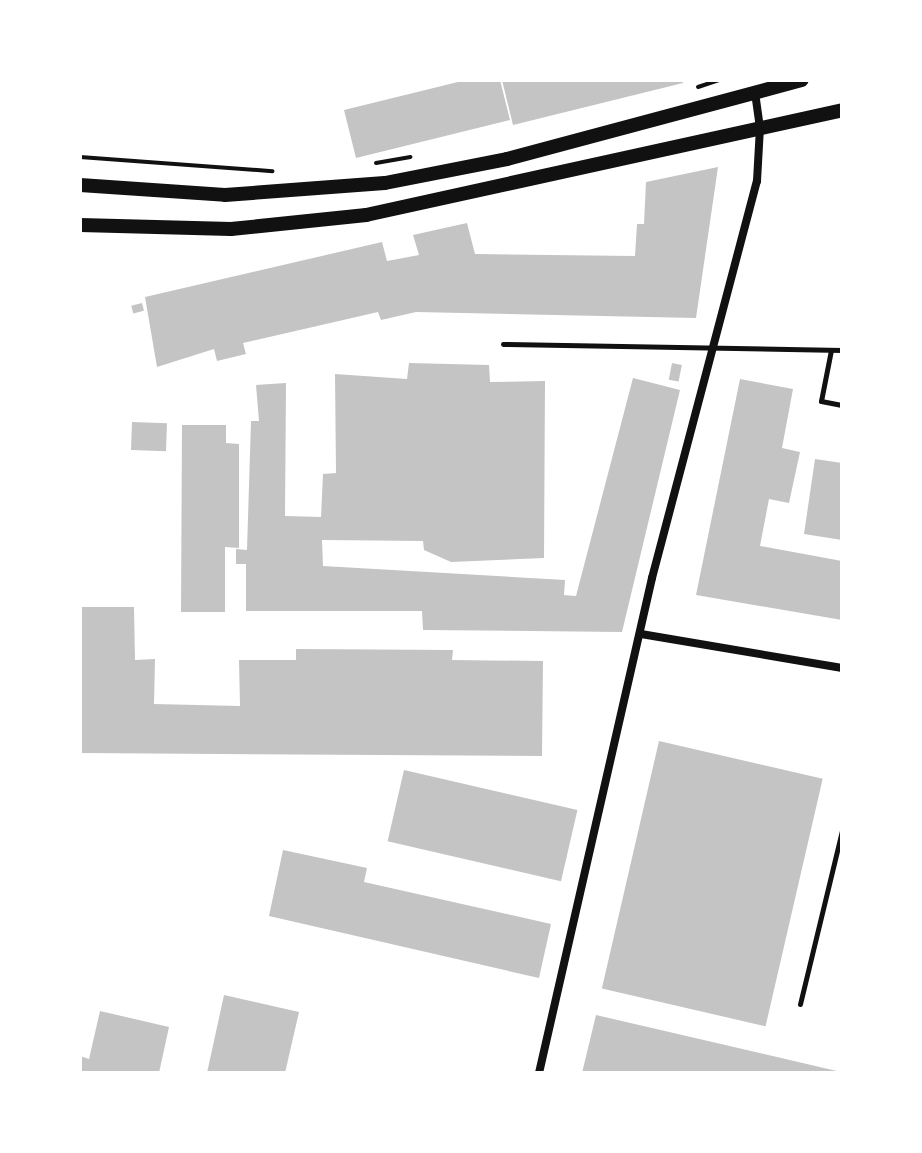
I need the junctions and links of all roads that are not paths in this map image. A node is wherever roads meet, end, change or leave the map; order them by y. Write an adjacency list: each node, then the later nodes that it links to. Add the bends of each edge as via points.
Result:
1 (802, 80): 2 (main road)
2 (755, 92): 4 (street); 5 (main road, via 507,159 365,185 225,195)
3 (842, 110): 4 (main road)
4 (760, 128): 6 (main road, via 475,194 332,220 231,229); 8 (street, via 757,181)
5 (80, 185)
6 (80, 225)
7 (503, 344): 8 (lane)
8 (712, 346): 9 (lane); 12 (street)
9 (831, 350): 10 (lane); 11 (lane, via 821,401)
10 (842, 350)
11 (842, 405)
12 (641, 634): 13 (street); 16 (street)
13 (842, 668)
14 (842, 831): 15 (lane)
15 (800, 1004)
16 (539, 1073)

